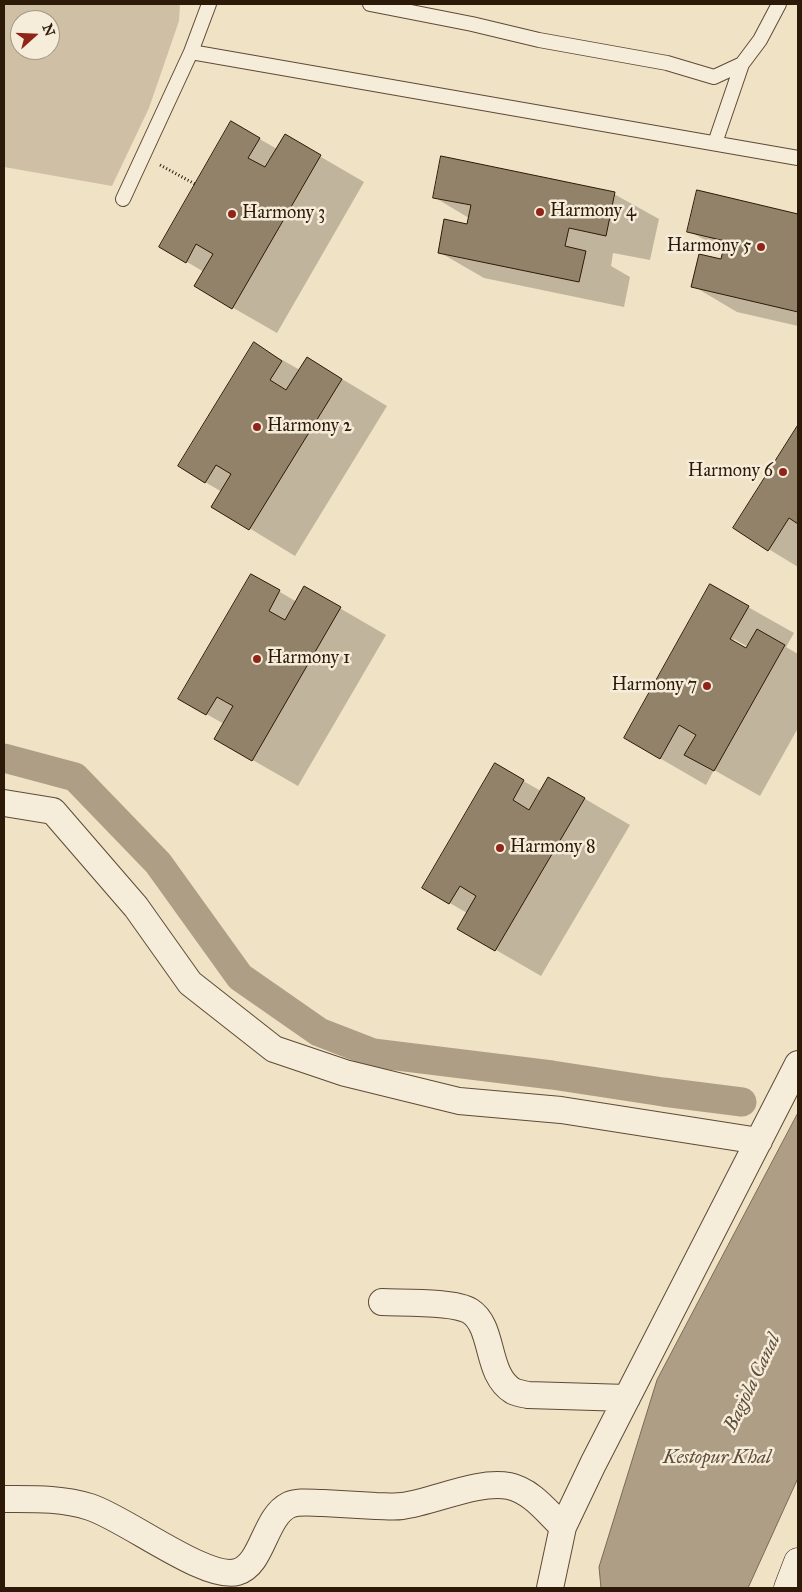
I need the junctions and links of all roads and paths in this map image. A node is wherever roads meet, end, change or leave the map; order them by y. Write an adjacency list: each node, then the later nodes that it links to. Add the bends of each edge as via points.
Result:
1 (209, 4): 4 (lane)
2 (370, 4): 5 (lane, via 540,40 667,62 714,77)
3 (779, 4): 5 (lane, via 760,40)
4 (191, 52): 6 (lane); 10 (lane)
5 (742, 64): 6 (lane)
6 (715, 142): 7 (lane)
7 (798, 158)
8 (171, 171): 9 (path)
9 (194, 184)
10 (123, 199)
11 (4, 803): 13 (street, via 53,811 136,907 190,983 274,1049 345,1073 458,1101 561,1110)
12 (798, 1064): 13 (street)
13 (759, 1141): 15 (street)
14 (382, 1302): 15 (street, via 451,1305 469,1310 479,1318 501,1380 513,1391 528,1395)
15 (627, 1398): 17 (street)
16 (4, 1499): 17 (street, via 63,1501 91,1507 206,1569 223,1573 238,1572 250,1564 276,1516 289,1505 307,1502 402,1506 472,1489 510,1486 529,1494)
17 (562, 1527): 19 (street)
18 (798, 1562): 20 (street)
19 (550, 1588)
20 (788, 1588)

